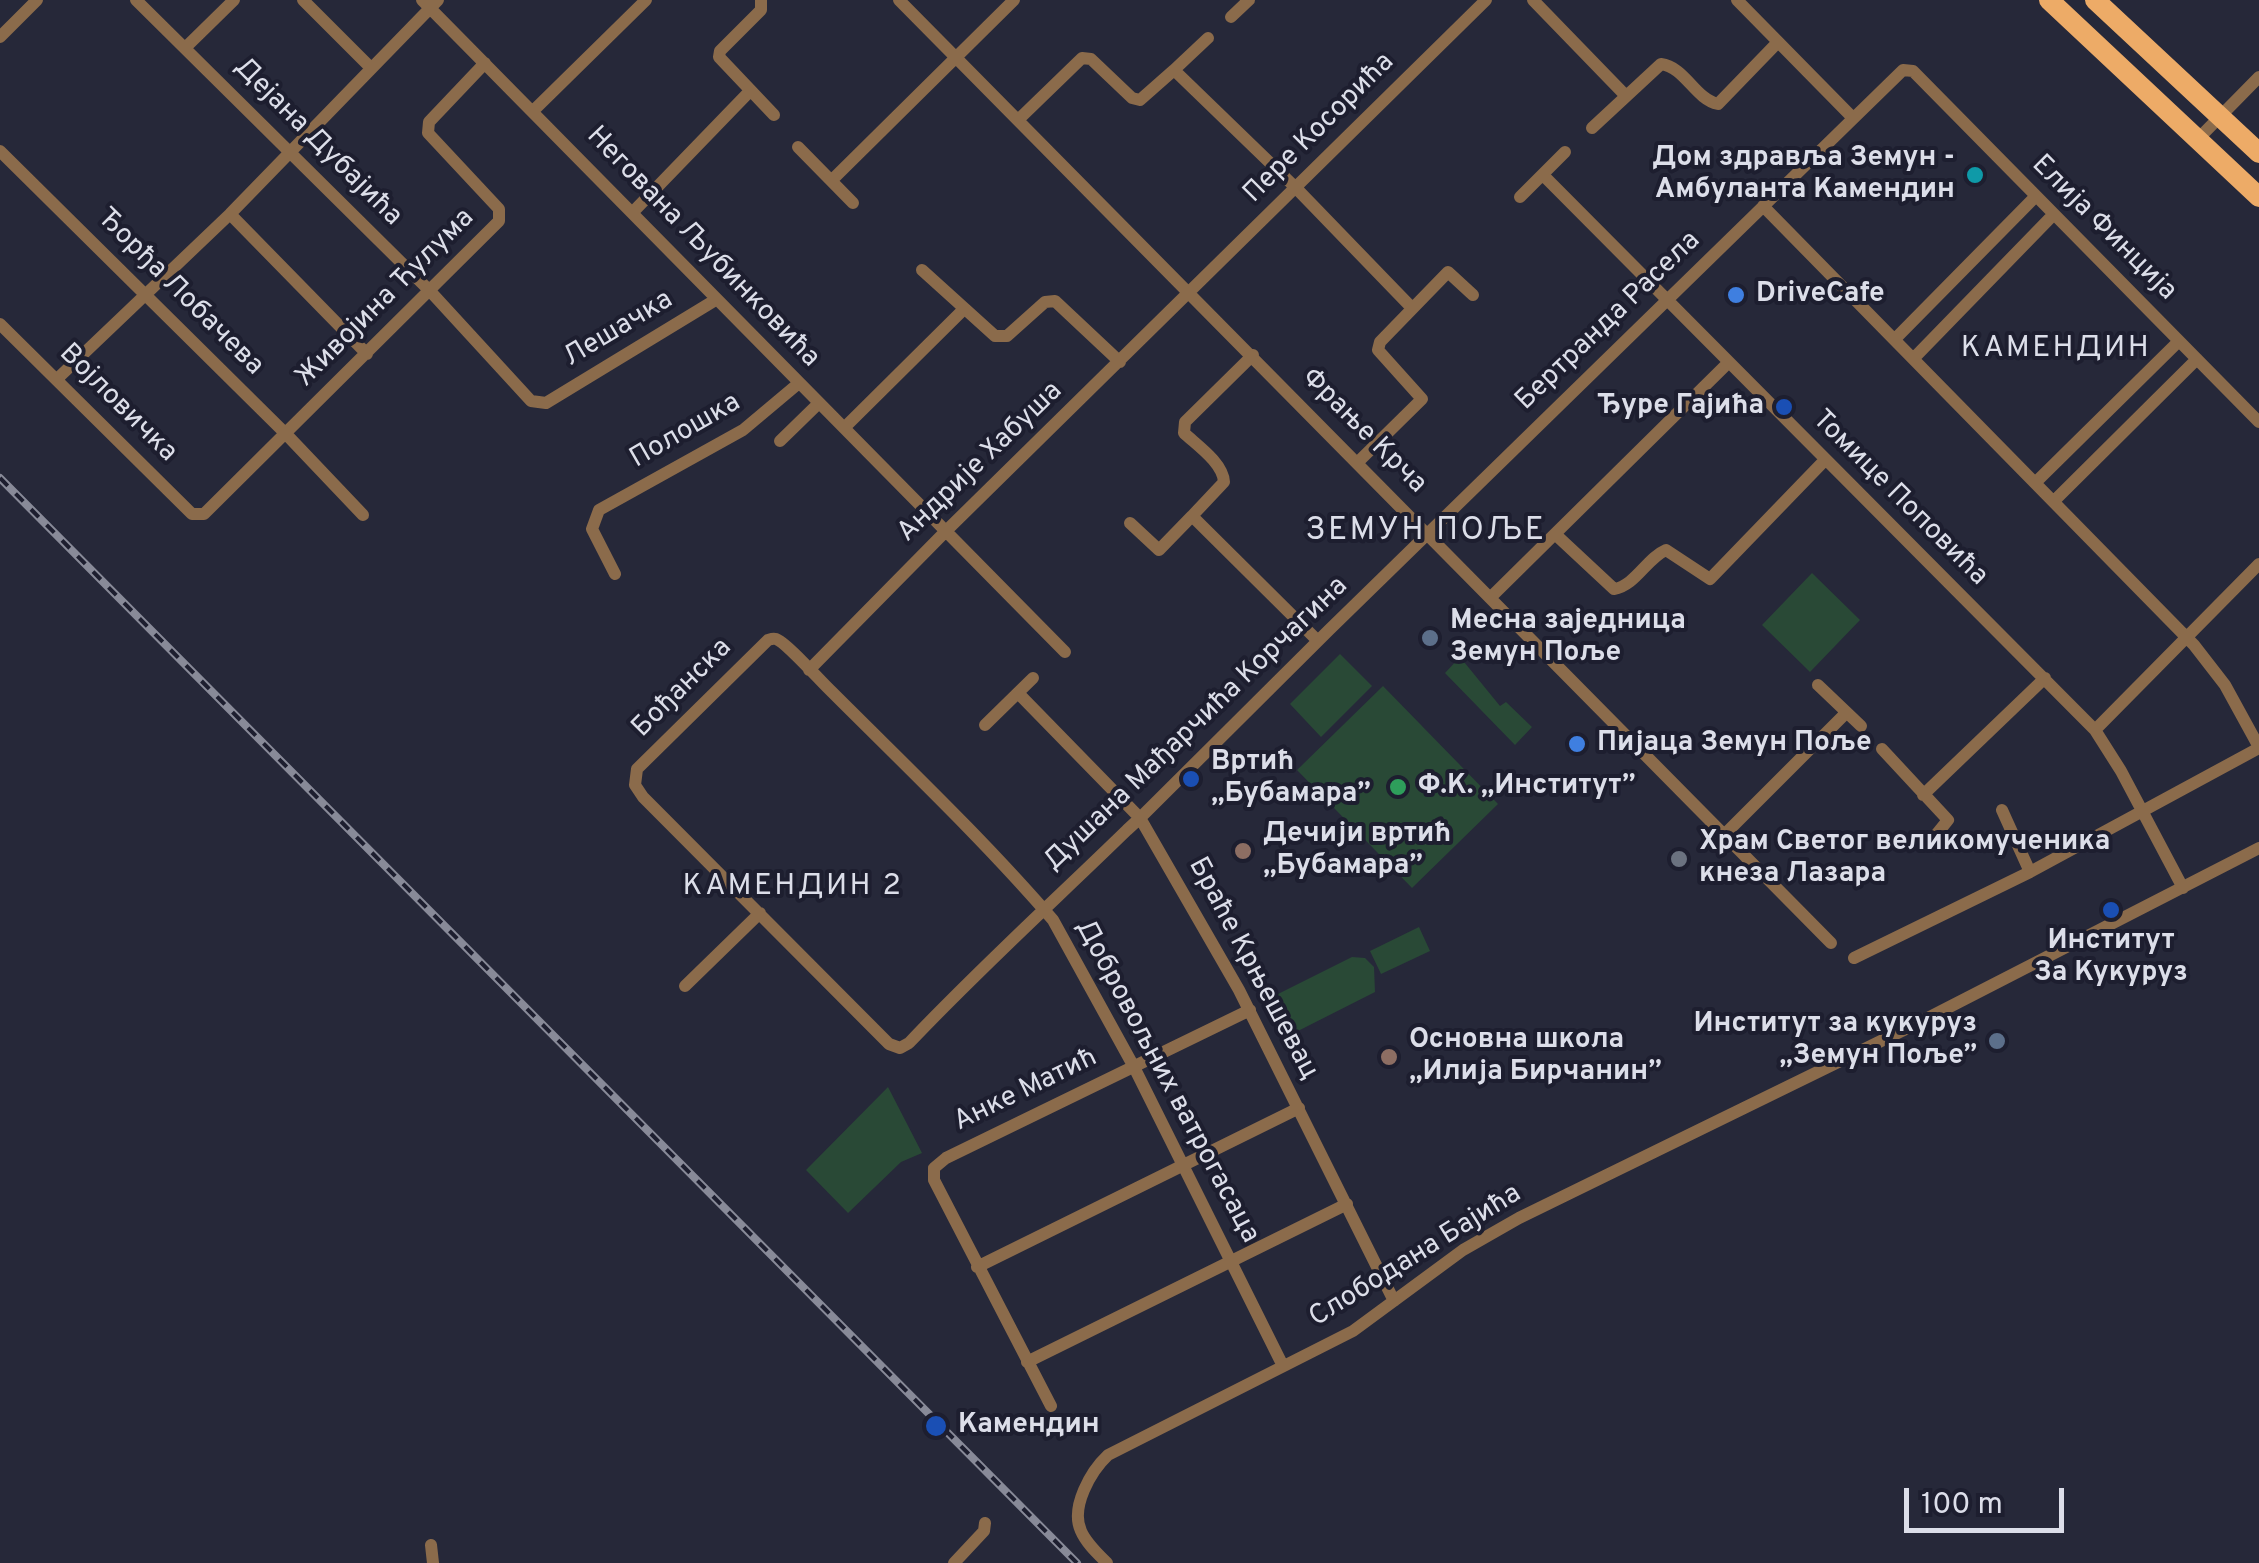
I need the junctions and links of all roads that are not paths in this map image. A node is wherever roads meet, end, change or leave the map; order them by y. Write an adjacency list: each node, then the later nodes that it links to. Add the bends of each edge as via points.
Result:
1 (37, 0): 17 (street)
2 (136, 0): 20 (street, Дејана Дубајића)
3 (234, 0): 20 (street)
4 (303, 0): 23 (street)
5 (646, 0): 29 (street)
6 (761, 0): 27 (street, via 761,10 719,54)
7 (899, 0): 21 (street, Фрање Крча)
8 (1014, 0): 21 (street)
9 (1249, 0): 16 (street)
10 (1486, 0): 43 (street, Пере Косорића)
11 (1533, 0): 28 (street)
12 (1737, 0): 19 (street)
13 (2049, 0): 35 (main road)
14 (2095, 0): 31 (main road)
15 (430, 3): 22 (street, Негована Љубинковића); 23 (street)
16 (1231, 17)
17 (0, 38)
18 (1208, 38): 24 (street)
19 (1778, 42): 28 (street, via 1718,104 1666,64); 32 (street)
20 (185, 48): 38 (street, Дејана Дубајића)
21 (957, 57): 33 (street, Фрање Крча); 42 (street)
22 (485, 63): 29 (street, Негована Љубинковића); 53 (street, Живојина Ћулума, via 429,122 428,133 501,217)
23 (371, 68): 38 (street)
24 (1174, 70): 33 (street, via 1140,100 1082,58); 43 (street)
25 (1913, 71): 32 (street, Бертранда Расела, via 1900,72); 44 (street, Елија Финција)
26 (2259, 77): 31 (street)
27 (750, 91): 30 (street); 49 (street)
28 (1626, 96): 34 (street)
29 (532, 111): 49 (street, Негована Љубинковића)
30 (774, 116)
31 (2222, 116): 35 (street); 40 (main road)
32 (1852, 117): 48 (street, Бертранда Расела)
33 (1018, 120): 54 (street, Фрање Крча)
34 (1592, 128)
35 (2198, 139): 46 (main road)
36 (798, 147): 42 (street)
37 (0, 151): 55 (street, Ђорђа Лобачева)
38 (292, 151): 50 (street); 53 (street, Дејана Дубајића)
39 (1565, 152): 41 (street)
40 (2259, 153)
41 (1542, 175): 45 (street); 58 (street, Томице Поповића)
42 (832, 180): 47 (street)
43 (1296, 188): 54 (street, Пере Косорића); 59 (street)
44 (2036, 196): 51 (street, Елија Финција); 62 (street)
45 (1520, 197)
46 (2259, 197)
47 (853, 202)
48 (1763, 206): 58 (street, Бертранда Расела); 62 (street)
49 (633, 212): 57 (street, Негована Љубинковића)
50 (230, 214): 55 (street); 64 (street)
51 (2054, 214): 63 (street, Елија Финција); 66 (street)
52 (922, 270): 60 (street)
53 (430, 290): 64 (street, Живојина Ћулума); 72 (street, Дејана Дубајића, via 528,398)
54 (1190, 293): 65 (street, Фрање Крча); 68 (street, Андрије Хабуша)
55 (143, 294): 70 (street); 76 (street, Ђорђа Лобачева)
56 (1473, 295): 59 (street, via 1448,272)
57 (717, 299): 71 (street, Негована Љубинковића); 72 (street, Лешачка)
58 (1668, 299): 69 (street, Томице Поповића); 87 (street, Бертранда Расела)
59 (1412, 308): 79 (street, via 1378,350 1422,395 1420,402)
60 (963, 310): 68 (street, via 1004,338 1045,302 1055,301); 75 (street)
61 (0, 324): 70 (street, Војловичка)
62 (1896, 339): 66 (street)
63 (2178, 341): 67 (street, Елија Финција); 80 (street)
64 (367, 354): 76 (street, Живојина Ћулума)
65 (1252, 355): 79 (street, Фрање Крча); 84 (street, via 1185,422 1184,433 1224,477)
66 (1914, 358): 80 (street)
67 (2197, 359): 74 (street, Елија Финција); 81 (street)
68 (1120, 362): 86 (street, Андрије Хабуша)
69 (1728, 364): 78 (street, Томице Поповића); 88 (street)
70 (57, 379): 83 (street, Војловичка)
71 (799, 383): 73 (street, Негована Љубинковића); 90 (street, Полошка, via 743,430 605,506 592,529)
72 (546, 403)
73 (819, 403): 75 (street, Негована Љубинковића); 77 (street)
74 (2259, 422)
75 (844, 428): 86 (street, Негована Љубинковића)
76 (286, 434): 82 (street, Ђорђа Лобачева); 83 (street, Живојина Ћулума)
77 (780, 441)
78 (1824, 461): 88 (street, via 1710,579 1662,550 1614,589); 97 (street, Томице Поповића)
79 (1358, 463): 87 (street, Фрање Крча)
80 (2036, 482): 81 (street)
81 (2054, 501): 92 (street)
82 (363, 515)
83 (200, 516)
84 (1192, 516): 85 (street, via 1158,550); 93 (street)
85 (1130, 524)
86 (945, 532): 94 (street, Негована Љубинковића); 95 (street, Андрије Хабуша)
87 (1429, 534): 91 (street, Фрање Крча); 93 (street, Душана Мађарчића Корчагина)
88 (1555, 534): 91 (street)
89 (2259, 564): 92 (street)
90 (614, 574)
91 (1490, 597): 110 (street, Фрање Крча)
92 (2186, 636): 103 (street); 104 (street, via 2220,676)
93 (1318, 640): 109 (street, Душана Мађарчића Корчагина)
94 (1065, 652)
95 (809, 670): 115 (street, Добровољних ватрогасаца); 116 (street, Бођанска, via 780,642 768,640 637,769 634,782)
96 (1034, 678): 99 (street)
97 (2044, 678): 103 (street, Томице Поповића); 106 (street)
98 (1818, 685): 100 (street)
99 (1018, 693): 101 (street); 109 (street, Браће Крњешевац)
100 (1846, 713): 102 (street); 110 (street)
101 (985, 725)
102 (1861, 726)
103 (2095, 730): 108 (street, Томице Поповића)
104 (2259, 747): 108 (street)
105 (1882, 749): 106 (street)
106 (1923, 795): 111 (street, via 1948,820)
107 (2002, 810): 113 (street)
108 (2142, 811): 113 (street); 114 (street, Томице Поповића)
109 (1140, 818): 115 (street, Душана Мађарчића Корчагина); 120 (street, Браће Крњешевац)
110 (1724, 834): 117 (street, Фрање Крча)
111 (1931, 842)
112 (2259, 848): 114 (street, Слободана Бајића)
113 (2030, 872): 118 (street)
114 (2183, 888): 127 (street, Слободана Бајића, via 1518,1218)
115 (1044, 910): 116 (street, Душана Мађарчића Корчагина, via 900,1048); 121 (street, Добровољних ватрогасаца)
116 (760, 913): 119 (street)
117 (1831, 943)
118 (1854, 958)
119 (684, 986)
120 (1250, 1010): 121 (street, Анке Матић); 122 (street, Браће Крњешевац)
121 (1134, 1067): 123 (street, Добровољних ватрогасаца); 126 (street, Анке Матић, via 934,1168)
122 (1299, 1108): 123 (street); 124 (street, Браће Крњешевац)
123 (1184, 1164): 125 (street, Добровољних ватрогасаца); 126 (street)
124 (1346, 1204): 125 (street); 127 (street, Браће Крњешевац)
125 (1232, 1261): 128 (street); 129 (street, Добровољних ватрогасаца)
126 (978, 1267): 128 (street)
127 (1394, 1301): 129 (street, Слободана Бајића, via 1353,1331)
128 (1026, 1362): 130 (street)
129 (1283, 1366): 135 (street, Слободана Бајића, via 1108,1455 1085,1488 1078,1518)
130 (1052, 1406)
131 (985, 1522): 134 (street, via 984,1532)
132 (432, 1545): 133 (street)
133 (433, 1563)
134 (954, 1563)
135 (1108, 1563)

